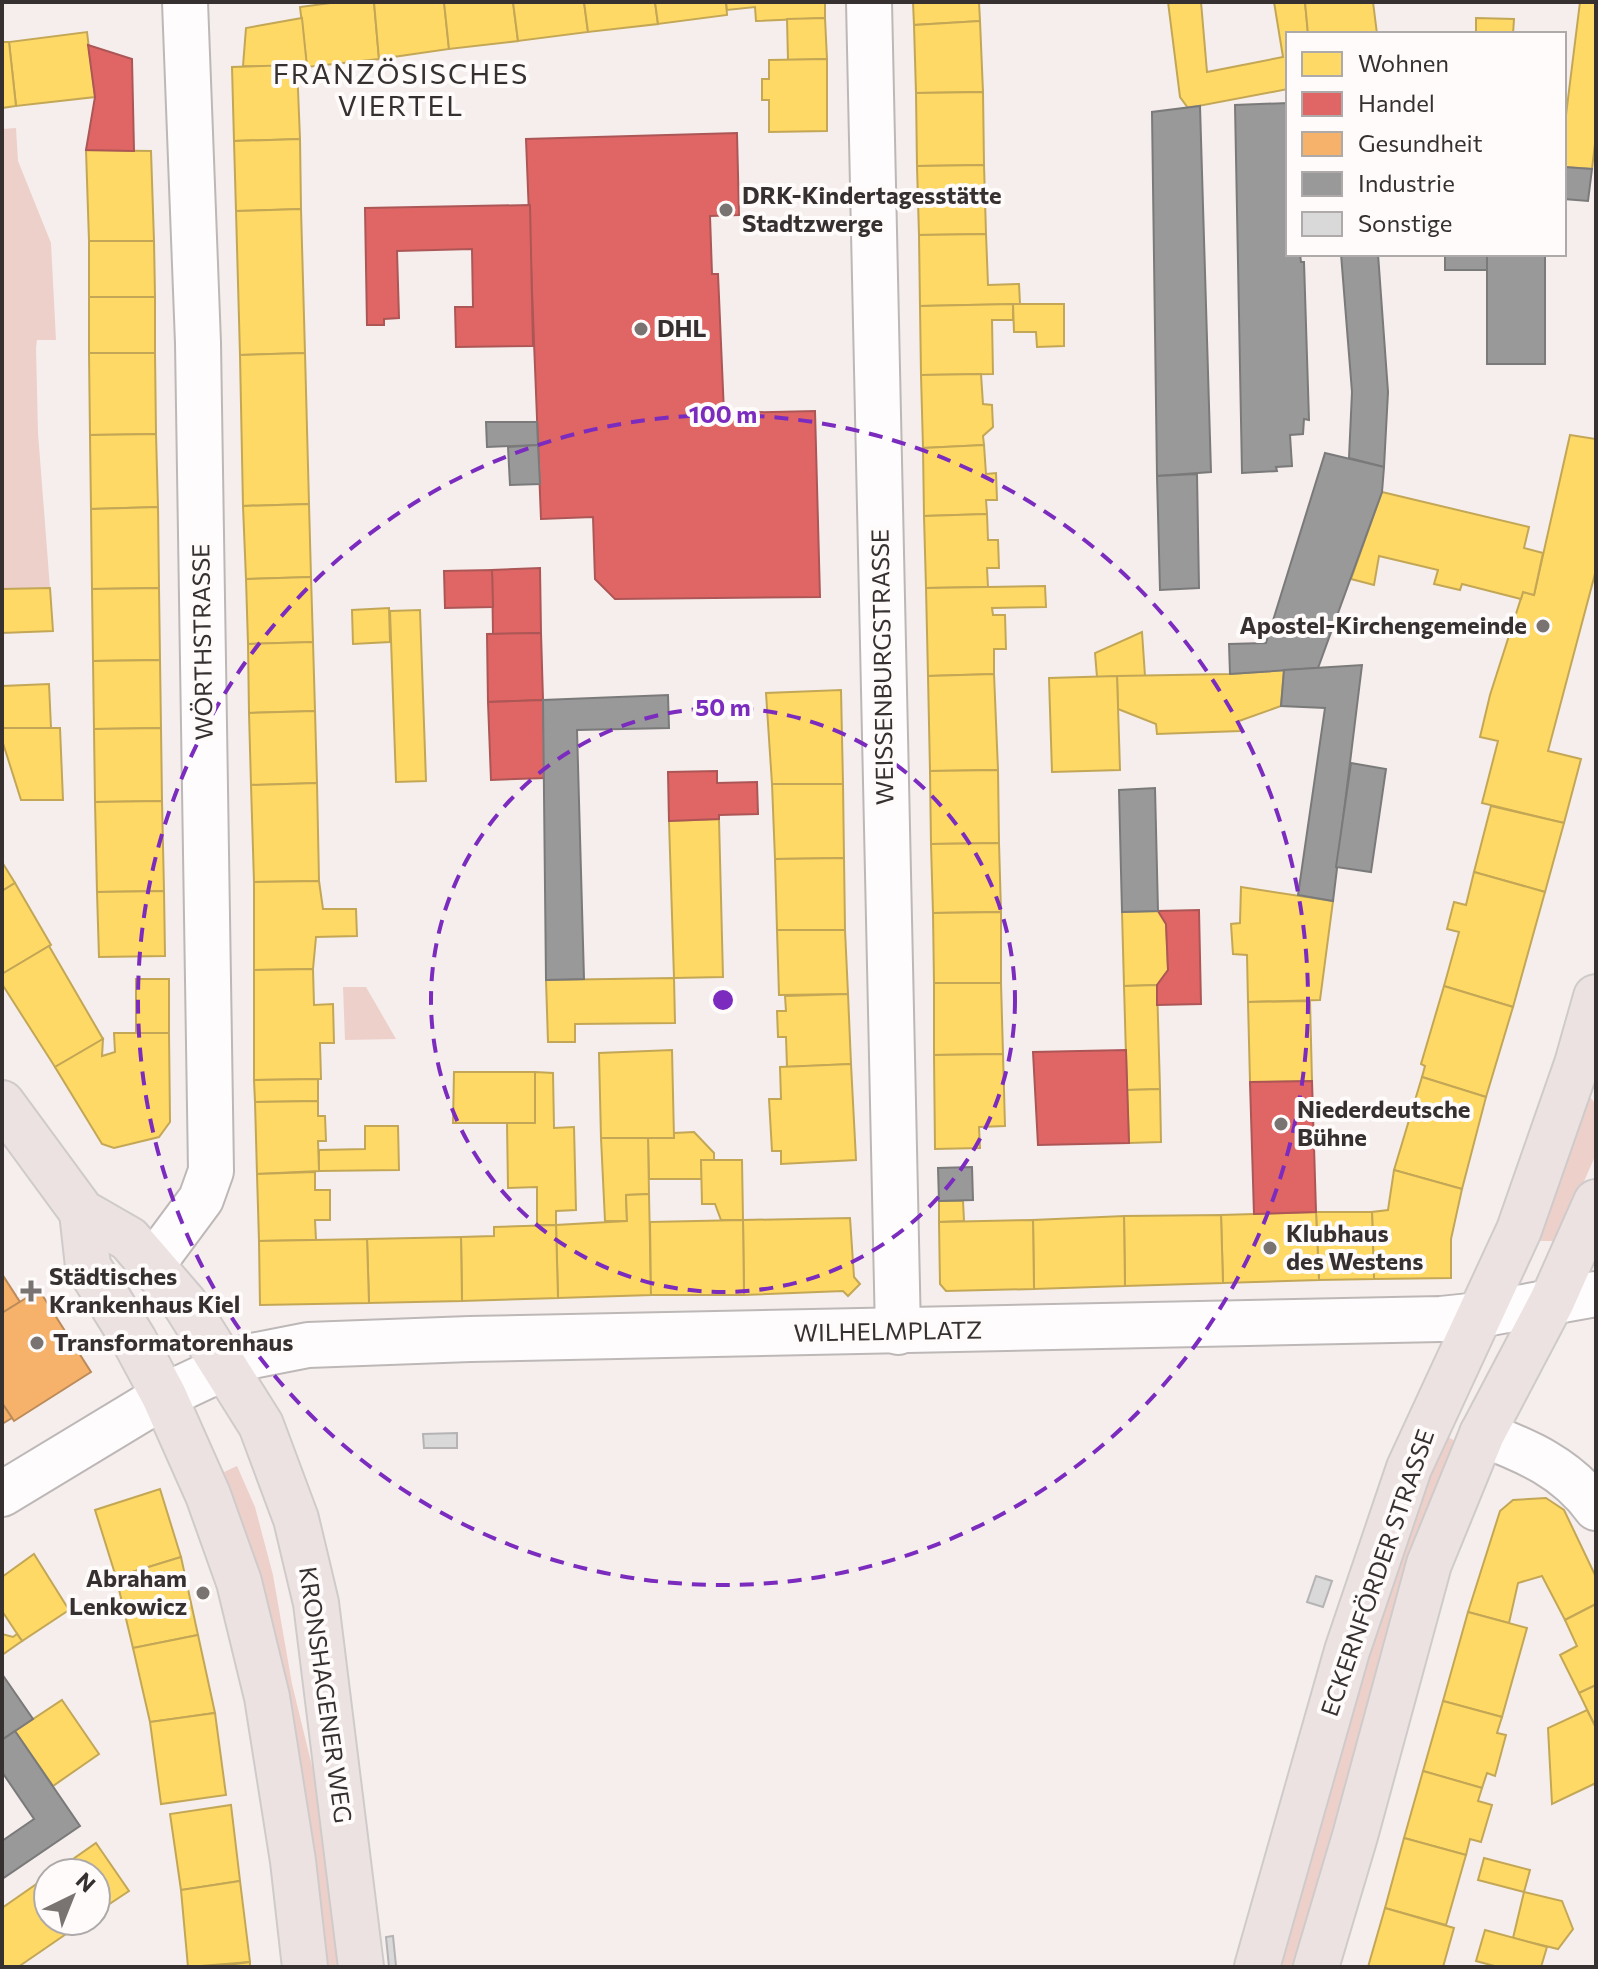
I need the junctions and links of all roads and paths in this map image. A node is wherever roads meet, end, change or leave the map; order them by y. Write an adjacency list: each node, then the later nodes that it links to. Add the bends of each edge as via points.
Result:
1 (185, 2): 7 (street, WÖRTHSTRASSE, via 198,343 211,1171 201,1199)
2 (869, 2): 11 (street, WEISSENBURGSTRASSE)
3 (1595, 1010): 10 (main road, ECKERNFÖRDER STRASSE, via 1519,1230)
4 (2, 1103): 6 (main road, KRONSHAGENER WEG)
5 (1596, 1202): 9 (main road, ECKERNFÖRDER STRASSE)
6 (82, 1212): 7 (main road, KRONSHAGENER WEG, via 129,1239); 13 (main road, KRONSHAGENER WEG, via 88,1266)
7 (152, 1265): 12 (main road, KRONSHAGENER WEG)
8 (1596, 1294): 9 (street, WILHELMPLATZ)
9 (1552, 1301): 10 (street, WILHELMPLATZ); 14 (main road, ECKERNFÖRDER STRASSE)
10 (1479, 1315): 11 (street, WILHELMPLATZ); 19 (main road, ECKERNFÖRDER STRASSE, via 1399,1496 1347,1651)
11 (898, 1332): 12 (street, WILHELMPLATZ, via 308,1345 247,1357)
12 (226, 1367): 13 (street, WILHELMPLATZ); 18 (main road, KRONSHAGENER WEG, via 261,1425 306,1557 329,1696)
13 (164, 1396): 15 (street, WILHELMPLATZ); 17 (main road, KRONSHAGENER WEG, via 226,1541 255,1642 293,1861)
14 (1501, 1441): 16 (street, via 1552,1465); 20 (main road, ECKERNFÖRDER STRASSE, via 1429,1564)
15 (2, 1494)
16 (1596, 1508)
17 (305, 1967)
18 (361, 1967)
19 (1257, 1967)
20 (1316, 1967)

